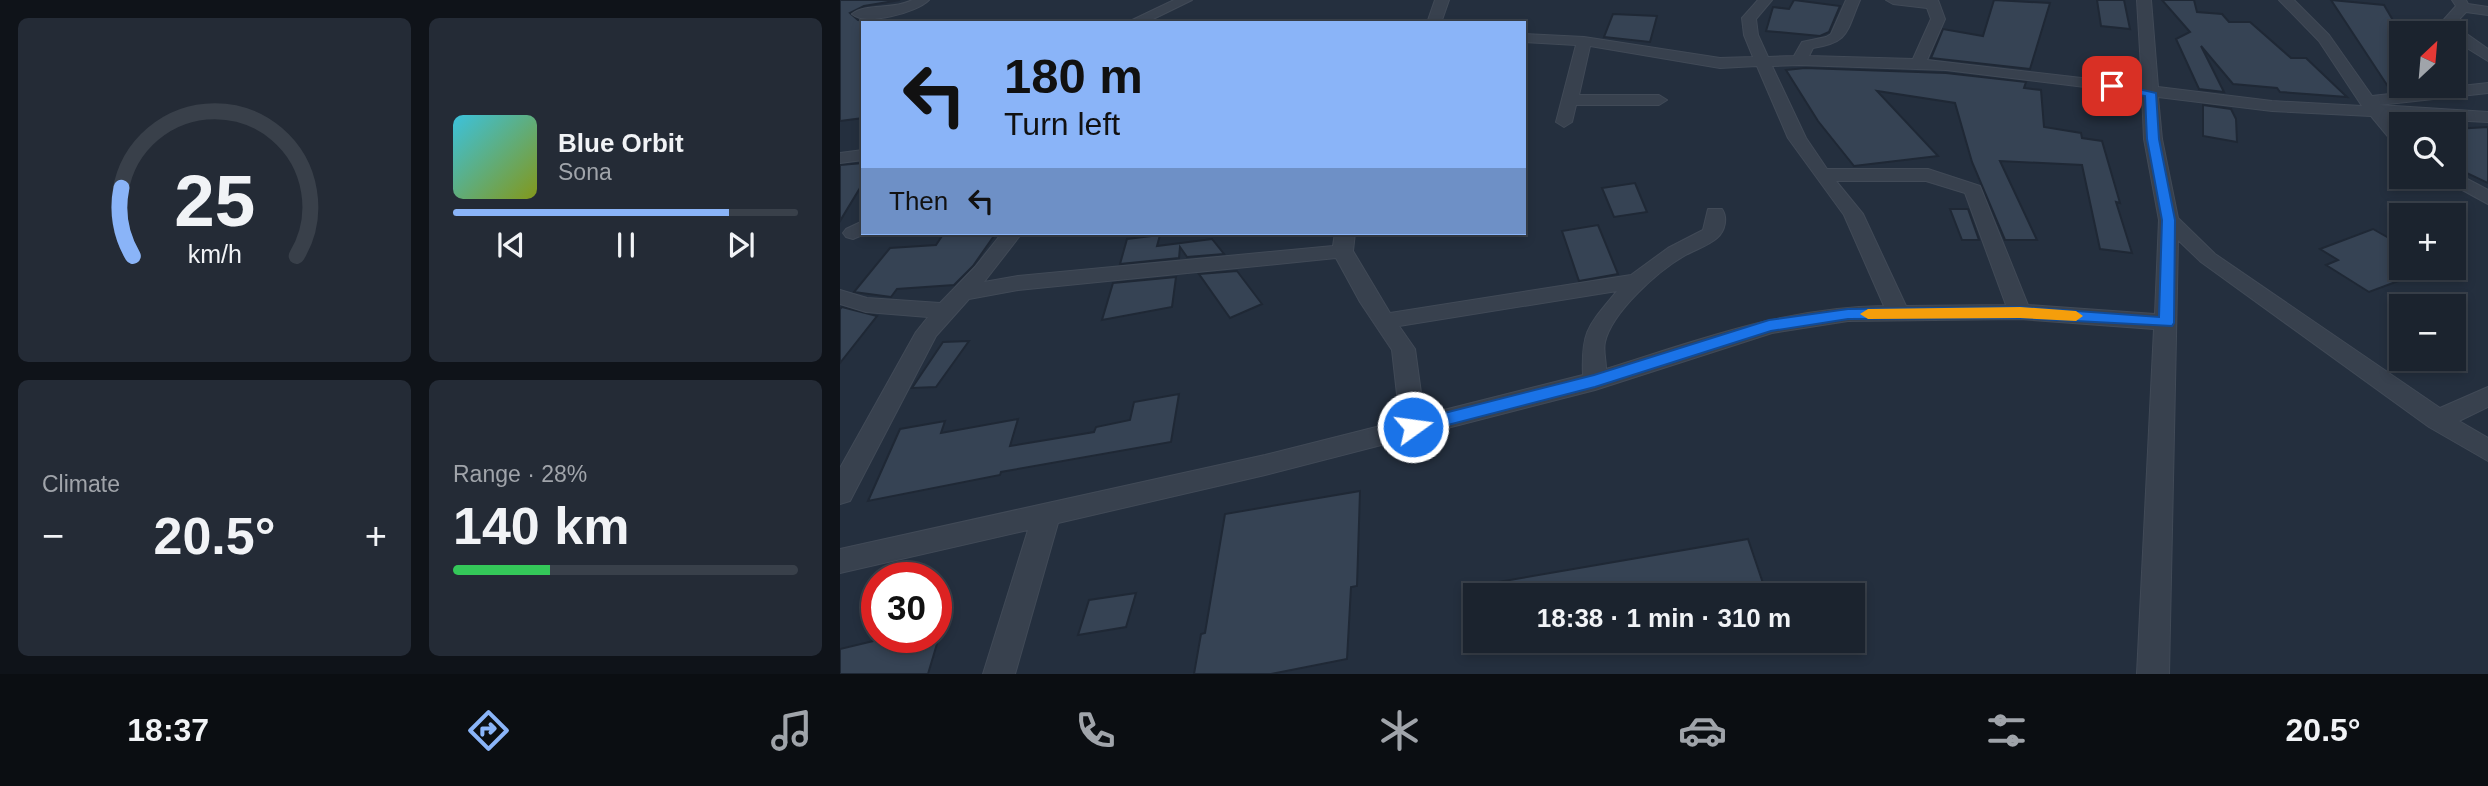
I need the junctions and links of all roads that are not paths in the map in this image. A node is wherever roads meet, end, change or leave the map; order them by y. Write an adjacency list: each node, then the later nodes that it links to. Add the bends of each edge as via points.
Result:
1 (922, 0): 12 (street, via 904,10)
2 (1185, 0): 13 (street)
3 (1442, 0): 14 (street)
4 (1765, 0): 21 (street, via 1748,24)
5 (1853, 0): 20 (street, via 1837,36 1807,45)
6 (1893, 0): 9 (street)
7 (2144, 0): 24 (street)
8 (2286, 0): 27 (street, via 2323,38)
9 (1932, 3): 22 (street, via 1938,19)
10 (2461, 3): 11 (street); 15 (street)
11 (2488, 11)
12 (859, 14)
13 (1138, 21)
14 (1435, 21)
15 (2449, 21)
16 (1526, 38): 17 (street)
17 (1584, 41): 21 (street, via 1720,63); 25 (street)
18 (2466, 42): 19 (street)
19 (2488, 56)
20 (1799, 60): 21 (street); 22 (street)
21 (1764, 61): 33 (street, via 1797,138)
22 (1918, 64): 24 (street, via 2029,74)
23 (2488, 88): 27 (street)
24 (2151, 93): 27 (street, via 2272,106); 37 (street, via 2153,139)
25 (1568, 100): 26 (street); 29 (street)
26 (1659, 100)
27 (2372, 106): 28 (street); 30 (street)
28 (2488, 117)
29 (1564, 122)
30 (2389, 127)
31 (861, 155): 32 (street)
32 (840, 158)
33 (1822, 175): 44 (street, via 1928,175 1973,190); 45 (street, via 1853,214)
34 (2466, 185): 35 (street)
35 (2488, 198)
36 (1715, 213): 40 (street, via 1710,234 1675,252)
37 (2169, 220): 47 (street); 50 (street, via 2208,258)
38 (1010, 235): 41 (street)
39 (1344, 242): 41 (street); 46 (street)
40 (1637, 281): 46 (street); 48 (street, via 1600,326 1593,344)
41 (962, 293): 43 (street)
42 (840, 297): 43 (street, via 866,305)
43 (945, 312): 53 (street, via 927,332)
44 (2020, 313): 45 (street); 47 (street)
45 (1899, 314): 48 (street, via 1848,314 1769,326)
46 (1385, 321): 51 (street, via 1404,349)
47 (2166, 323): 57 (street)
48 (1595, 381): 51 (street)
49 (2488, 396): 50 (street)
50 (2438, 420): 52 (street)
51 (1413, 427): 54 (street)
52 (2488, 452)
53 (840, 493)
54 (1046, 514): 55 (street); 56 (street)
55 (840, 561)
56 (999, 674)
57 (2153, 674)

